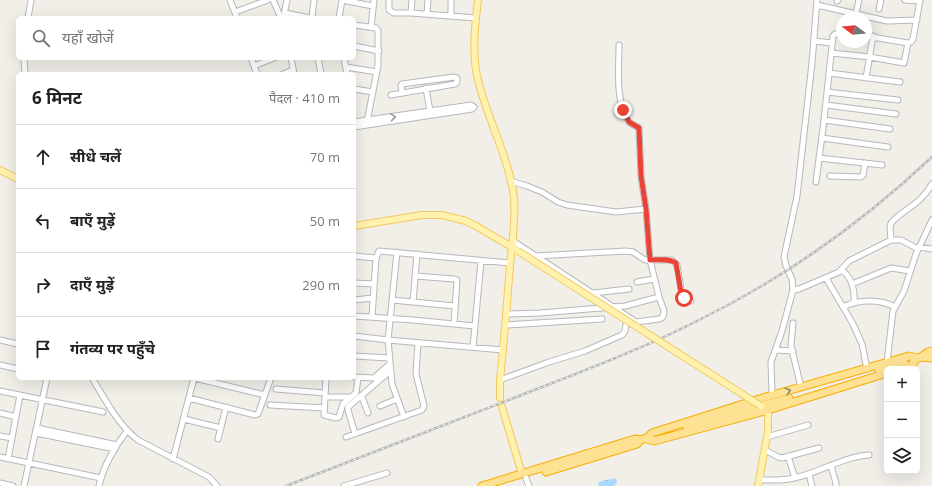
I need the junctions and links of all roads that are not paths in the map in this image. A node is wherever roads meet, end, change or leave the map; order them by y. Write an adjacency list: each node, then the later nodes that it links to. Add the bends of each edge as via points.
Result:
1 (31, 0): 25 (street)
2 (230, 0): 20 (street)
3 (268, 0): 20 (street)
4 (273, 0): 27 (street)
5 (287, 0): 28 (street)
6 (314, 0): 29 (street)
7 (342, 0): 18 (street); 30 (street)
8 (389, 0): 23 (street, via 391,12)
9 (412, 0): 23 (street)
10 (428, 0): 24 (street)
11 (451, 0): 31 (street)
12 (478, 0): 33 (main road)
13 (859, 0): 22 (street)
14 (881, 0): 19 (street)
15 (904, 0): 16 (street)
16 (920, 1): 34 (street)
17 (817, 2): 21 (street); 39 (street)
18 (373, 3): 36 (street)
19 (879, 9)
20 (235, 12): 26 (street)
21 (852, 12)
22 (856, 12)
23 (411, 13): 24 (street)
24 (427, 14): 31 (street)
25 (28, 16)
26 (236, 16)
27 (281, 16)
28 (281, 16)
29 (311, 16)
30 (340, 16)
31 (451, 16): 33 (street)
32 (872, 17): 34 (street, via 892,22)
33 (476, 18): 86 (main road, via 474,49 477,76)
34 (916, 20): 41 (street, via 913,39)
35 (356, 25): 36 (street)
36 (371, 27): 44 (street, via 378,30)
37 (836, 34): 40 (street)
38 (873, 36): 41 (street); 46 (street)
39 (814, 41): 40 (street); 114 (street, via 797,196 784,257)
40 (832, 43): 45 (street)
41 (908, 43): 46 (street, via 904,63)
42 (356, 46): 44 (street)
43 (619, 46): 89 (street, via 621,102 629,122 639,128 641,176)
44 (379, 50): 60 (street)
45 (831, 53): 46 (street); 61 (street)
46 (870, 57): 62 (street)
47 (24, 60): 55 (street)
48 (252, 60): 53 (street)
49 (269, 60): 53 (street)
50 (291, 60): 57 (street)
51 (318, 60): 58 (street)
52 (344, 60): 54 (street)
53 (254, 66): 56 (street)
54 (346, 67): 59 (street); 60 (street)
55 (25, 72)
56 (256, 72)
57 (294, 72)
58 (321, 72)
59 (347, 72)
60 (377, 72): 66 (street)
61 (829, 73): 62 (street); 67 (street)
62 (866, 78): 63 (street)
63 (900, 82)
64 (426, 88): 68 (street); 68 (street, via 455,84 456,78 402,84); 72 (street)
65 (356, 89): 66 (street)
66 (373, 92): 75 (street)
67 (827, 92): 70 (street); 71 (street)
68 (402, 93): 69 (street)
69 (392, 95)
70 (898, 100)
71 (826, 105): 73 (street); 74 (street)
72 (430, 111): 75 (street, one-way to 72); 75 (street, via 471,104 474,107)
73 (896, 114)
74 (824, 120): 77 (street); 78 (street)
75 (367, 123): 76 (street)
76 (356, 125)
77 (890, 129)
78 (822, 138): 79 (street); 80 (street)
79 (888, 147)
80 (819, 158): 81 (street); 87 (street)
81 (865, 163): 82 (street); 84 (street, via 861,177)
82 (882, 165)
83 (0, 170): 85 (main road)
84 (830, 176)
85 (16, 179)
86 (510, 181): 89 (street, via 537,190 567,205 616,212); 93 (main road, via 514,199)
87 (816, 182)
88 (932, 184): 92 (street, via 920,200 891,223)
89 (646, 209): 101 (street)
90 (932, 220): 94 (street)
91 (356, 226): 93 (main road, via 422,215 442,215 471,224)
92 (891, 240): 94 (street, via 901,240); 104 (street, via 848,261)
93 (514, 246): 99 (street); 103 (main road); 181 (main road, bridge)
94 (919, 248): 95 (street); 105 (street)
95 (932, 249)
96 (397, 252): 97 (street); 100 (street, via 381,250); 119 (street)
97 (417, 254): 102 (street); 106 (street)
98 (356, 256): 100 (street)
99 (535, 256): 101 (street, via 626,251); 115 (street)
100 (376, 258): 111 (street)
101 (650, 260): 108 (street); 120 (street, via 672,260 676,263 682,296)
102 (481, 261): 103 (street); 136 (street)
103 (510, 263): 127 (main road)
104 (841, 270): 107 (street); 112 (street)
105 (910, 271): 112 (street, via 890,268); 126 (street, via 904,291)
106 (415, 276): 121 (street); 123 (street, via 456,279)
107 (826, 278): 114 (street); 125 (street)
108 (654, 279): 109 (street); 116 (street)
109 (636, 282)
110 (356, 283): 111 (street)
111 (374, 284): 117 (street)
112 (852, 284): 122 (street, via 855,292)
113 (629, 289): 115 (street)
114 (793, 290): 144 (street)
115 (593, 293): 124 (street)
116 (659, 297): 124 (street); 129 (street, via 664,311 662,318 638,322)
117 (373, 298): 118 (street); 130 (street)
118 (356, 300)
119 (392, 300): 121 (street); 131 (street)
120 (691, 301)
121 (413, 302): 123 (street)
122 (854, 302): 125 (street); 126 (street, via 880,301)
123 (455, 306): 133 (street)
124 (613, 307): 127 (street); 129 (street)
125 (843, 307): 155 (street, via 862,344)
126 (895, 307): 151 (street)
127 (507, 314): 135 (main road)
128 (356, 316): 130 (street)
129 (627, 316): 165 (street, via 622,335 585,351)
130 (372, 317): 131 (street)
131 (390, 318): 133 (street); 139 (street)
132 (602, 320): 135 (street)
133 (454, 324): 136 (street)
134 (793, 324): 145 (street)
135 (506, 325): 143 (main road)
136 (475, 326): 142 (street)
137 (356, 336): 139 (street)
138 (0, 340): 141 (street)
139 (388, 340): 140 (street); 150 (street)
140 (418, 342): 142 (street); 190 (street, via 416,374 424,407)
141 (16, 344)
142 (473, 347): 143 (street)
143 (503, 350): 165 (main road)
144 (776, 350): 145 (street); 172 (street, via 770,367)
145 (792, 351): 166 (street)
146 (932, 351): 148 (highway)
147 (356, 356): 150 (street)
148 (919, 358): 149 (highway); 151 (highway, via 909,356); 153 (highway); 181 (highway)
149 (932, 358)
150 (390, 361): 156 (street); 158 (street, via 374,378)
151 (887, 362): 155 (highway)
152 (0, 365): 154 (street)
153 (908, 366)
154 (16, 369)
155 (867, 369): 166 (highway)
156 (390, 371): 174 (street); 177 (street)
157 (884, 374): 185 (highway)
158 (356, 378): 173 (street, via 357,392)
159 (47, 380): 178 (street)
160 (93, 380): 195 (street)
161 (194, 380): 175 (street)
162 (203, 380): 170 (street)
163 (270, 380): 170 (street)
164 (326, 380): 171 (street)
165 (500, 380): 176 (main road)
166 (801, 387): 172 (highway, one-way to 166)
167 (276, 389): 171 (street)
168 (0, 391): 169 (street)
169 (20, 395): 178 (street); 189 (street)
170 (265, 395): 182 (street, via 258,414 255,415)
171 (325, 395): 173 (street); 184 (street)
172 (772, 396): 202 (highway, via 652,433)
173 (351, 397): 184 (street, via 342,406 337,417 325,416)
174 (362, 397): 188 (street); 196 (street, via 348,409)
175 (189, 398): 182 (street); 191 (street)
176 (500, 398)
177 (398, 399): 180 (street); 190 (street)
178 (42, 400): 186 (street); 194 (street)
179 (270, 405): 184 (street)
180 (380, 406)
181 (761, 406): 202 (highway)
182 (226, 407): 193 (street)
183 (502, 407): 215 (main road)
184 (324, 408)
185 (768, 410): 198 (main road); 202 (highway, via 654,441)
186 (103, 412)
187 (0, 413): 189 (street)
188 (368, 413)
189 (16, 417): 200 (street)
190 (404, 417): 196 (street)
191 (184, 419): 193 (street); 210 (street)
192 (808, 425): 198 (street)
193 (221, 428): 201 (street)
194 (37, 430): 203 (street); 211 (street)
195 (127, 431): 203 (street); 210 (street)
196 (355, 434): 199 (street)
197 (0, 436): 200 (street)
198 (767, 436): 205 (main road)
199 (346, 437)
200 (12, 438): 209 (street)
201 (218, 439)
202 (646, 439): 215 (highway, via 637,444)
203 (116, 447): 216 (street)
204 (819, 448): 207 (street)
205 (765, 450): 207 (street, via 778,457); 219 (main road)
206 (869, 455): 212 (street)
207 (788, 456): 217 (street)
208 (0, 457): 209 (street)
209 (8, 459): 211 (street)
210 (173, 459): 224 (street, via 208,477)
211 (29, 464): 216 (street); 222 (street)
212 (831, 466): 214 (street); 230 (street)
213 (386, 473): 220 (street)
214 (809, 474): 217 (street); 229 (street)
215 (524, 476): 226 (highway); 227 (highway); 228 (street)
216 (101, 478): 223 (street)
217 (795, 478): 219 (street)
218 (0, 483): 221 (street)
219 (758, 483)
220 (360, 484): 225 (street)
221 (13, 486)
222 (24, 486)
223 (99, 486)
224 (217, 486)
225 (344, 486)
226 (482, 486)
227 (498, 486)
228 (529, 486)
229 (812, 486)
230 (836, 486)

